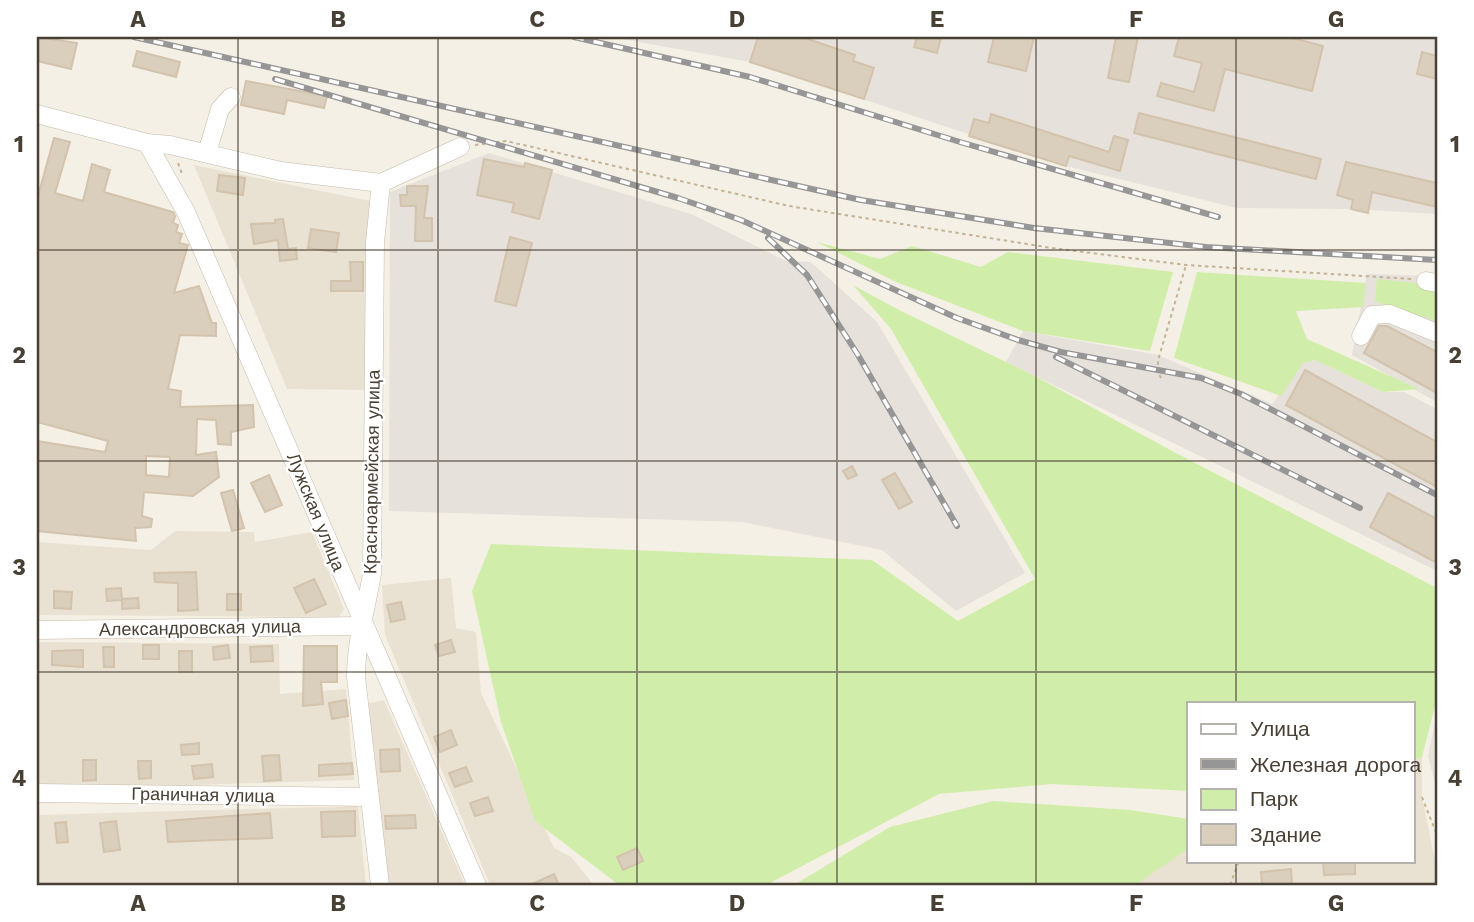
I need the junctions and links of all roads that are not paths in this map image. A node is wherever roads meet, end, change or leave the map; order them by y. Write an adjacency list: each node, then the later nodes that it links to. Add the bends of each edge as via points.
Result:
1 (231, 97): 5 (street, via 220,109)
2 (37, 114): 3 (street)
3 (147, 143): 5 (street); 9 (street, Лужская улица, via 186,212)
4 (460, 147): 6 (street)
5 (207, 153): 6 (street, via 281,171)
6 (381, 183): 9 (street, Красноармейская улица, via 375,243 372,575)
7 (1437, 333): 8 (street, via 1390,314 1372,315)
8 (1361, 335)
9 (363, 626): 10 (street, Александровская улица); 12 (street, Красноармейская улица, via 356,644 356,677); 14 (street, Лужская улица)
10 (37, 630)
11 (37, 793): 12 (street, Граничная улица)
12 (369, 797): 13 (street, Красноармейская улица)
13 (380, 885)
14 (477, 885)

